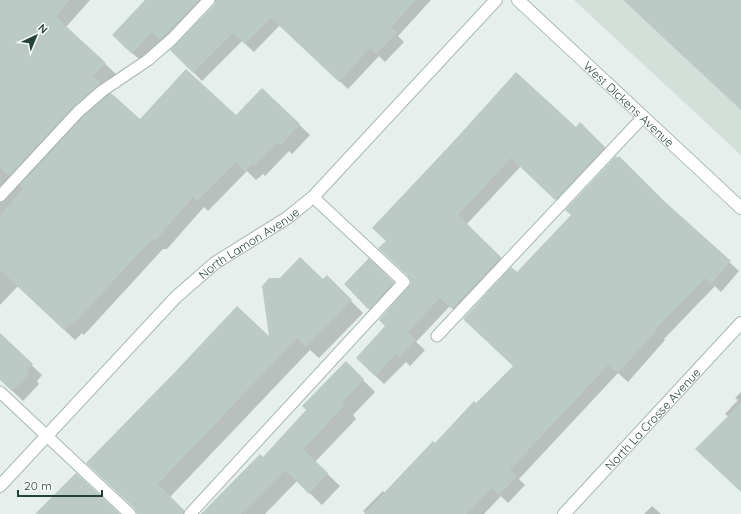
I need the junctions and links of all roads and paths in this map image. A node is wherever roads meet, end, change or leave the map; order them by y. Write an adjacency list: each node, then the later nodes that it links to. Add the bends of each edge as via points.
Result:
1 (209, 0): 5 (lane, via 148,60 102,91 78,112)
2 (496, 0): 6 (street, North Lamon Avenue)
3 (518, 0): 4 (street, West Dickens Avenue)
4 (643, 116): 7 (street, West Dickens Avenue); 9 (lane)
5 (0, 196)
6 (313, 197): 11 (street, North Lamon Avenue, via 287,218 215,263 176,297); 14 (lane, via 404,282)
7 (741, 208)
8 (741, 323): 15 (street, North La Crosse Avenue)
9 (438, 336)
10 (0, 392): 11 (lane)
11 (46, 436): 12 (street, North Lamon Avenue); 13 (lane)
12 (0, 486)
13 (130, 514)
14 (190, 514)
15 (564, 514)

